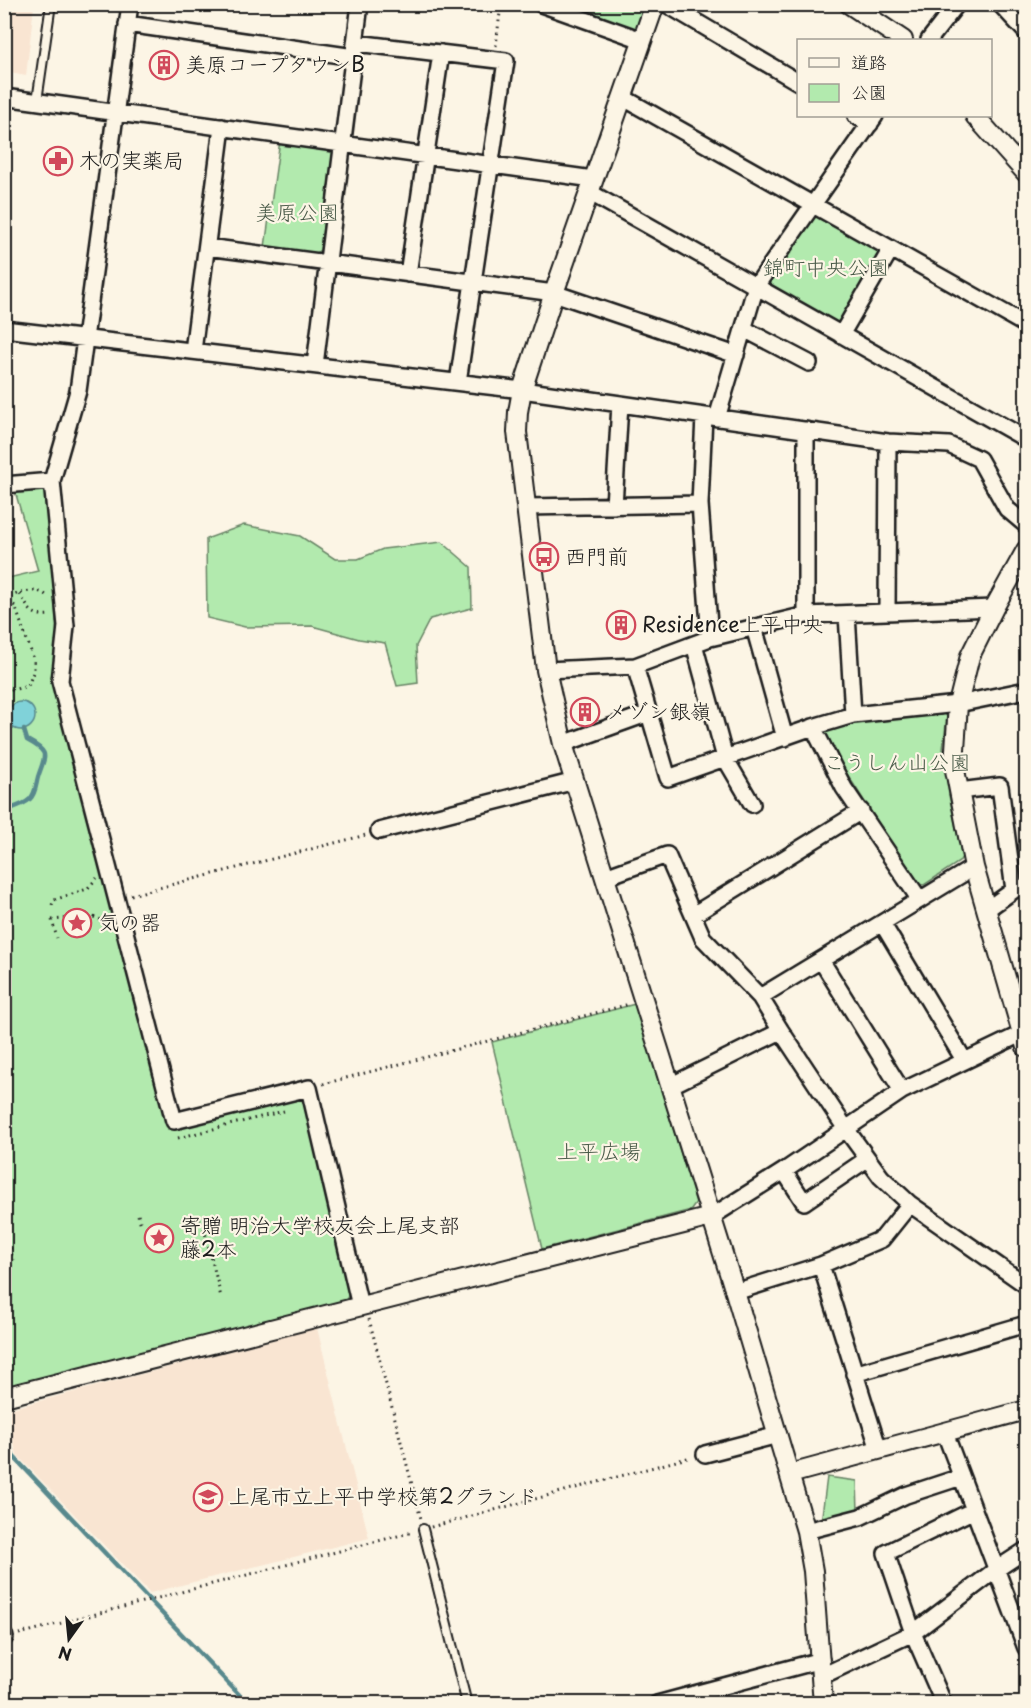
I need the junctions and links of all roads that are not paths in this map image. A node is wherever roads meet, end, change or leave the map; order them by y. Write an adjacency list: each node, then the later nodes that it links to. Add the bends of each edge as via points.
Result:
1 (51, 4): 20 (lane)
2 (130, 4): 10 (street)
3 (360, 4): 15 (street)
4 (541, 4): 14 (street)
5 (655, 4): 14 (street)
6 (666, 4): 17 (street)
7 (849, 4): 12 (street)
8 (957, 4): 13 (street)
9 (1000, 4): 11 (street)
10 (127, 24): 15 (street); 21 (street)
11 (1026, 32)
12 (902, 39)
13 (929, 39)
14 (642, 40): 19 (street)
15 (355, 50): 16 (street); 25 (street)
16 (441, 53): 26 (street); 27 (street, via 506,61)
17 (797, 81)
18 (4, 97): 20 (street)
19 (622, 97): 29 (street); 30 (street)
20 (37, 101): 21 (street)
21 (116, 112): 24 (street); 42 (street)
22 (976, 117): 28 (street)
23 (873, 120): 30 (street)
24 (222, 127): 25 (street); 31 (street)
25 (343, 144): 26 (street); 33 (street)
26 (426, 155): 27 (street); 34 (street)
27 (491, 165): 29 (street); 35 (street)
28 (1026, 173)
29 (591, 186): 36 (street); 37 (street)
30 (813, 205): 32 (street); 36 (street)
31 (207, 247): 33 (street); 43 (street)
32 (891, 249): 38 (street); 41 (street)
33 (328, 263): 34 (street); 46 (street)
34 (408, 274): 35 (street)
35 (473, 282): 37 (street); 47 (street)
36 (756, 286): 40 (street); 41 (street)
37 (554, 293): 44 (street); 48 (street)
38 (1026, 325)
39 (4, 329): 42 (street)
40 (744, 329): 44 (street); 45 (street)
41 (841, 335): 52 (street)
42 (86, 338): 43 (street); 54 (street, via 78,391)
43 (194, 351): 46 (street)
44 (736, 355): 50 (street)
45 (809, 363)
46 (315, 366): 47 (street)
47 (458, 382): 48 (street)
48 (522, 390): 49 (street); 58 (street, via 517,432)
49 (620, 404): 50 (street); 57 (street)
50 (711, 417): 51 (street); 56 (street)
51 (806, 430): 53 (street); 64 (street)
52 (1026, 439)
53 (888, 442): 59 (street, via 949,445 979,459 1007,510); 62 (street)
54 (52, 481): 55 (street); 105 (street, via 66,626 60,681 174,1121 309,1088)
55 (4, 485)
56 (700, 504): 57 (street); 66 (street)
57 (614, 506): 58 (street)
58 (526, 507): 69 (street)
59 (1026, 525)
60 (1026, 553): 61 (street)
61 (994, 608): 62 (street); 71 (street, via 970,656)
62 (887, 611): 63 (street)
63 (847, 614): 64 (street); 73 (street)
64 (806, 615): 65 (street)
65 (754, 627): 66 (street); 75 (street)
66 (710, 638): 67 (street)
67 (694, 644): 68 (street); 77 (street)
68 (636, 666): 69 (street); 72 (street)
69 (546, 670): 76 (street)
70 (1026, 690): 71 (street)
71 (958, 704): 73 (street); 79 (street, via 954,765)
72 (649, 713): 76 (street); 77 (street, via 668,778)
73 (853, 715): 74 (street)
74 (813, 727): 75 (street); 81 (street, via 844,788)
75 (786, 738): 77 (street)
76 (563, 744): 78 (street)
77 (725, 758): 80 (street)
78 (575, 781): 82 (street); 84 (street)
79 (959, 791): 83 (street); 85 (street, via 1000,786)
80 (752, 804)
81 (861, 811): 86 (street); 88 (street)
82 (379, 831)
83 (974, 867): 86 (street); 87 (street)
84 (605, 877): 88 (street, via 666,855); 95 (street)
85 (1020, 888): 87 (street)
86 (920, 900): 89 (street)
87 (986, 910): 93 (street)
88 (693, 915): 91 (street, via 703,938)
89 (882, 923): 90 (street); 94 (street)
90 (821, 960): 91 (street); 96 (street)
91 (760, 997): 92 (street)
92 (781, 1031): 95 (street); 97 (street)
93 (1024, 1040): 94 (street)
94 (964, 1060): 96 (street)
95 (670, 1086): 101 (street)
96 (902, 1092): 97 (street)
97 (846, 1129): 98 (street); 99 (street)
98 (867, 1159): 99 (street, via 804,1202); 100 (street)
99 (784, 1171): 101 (street)
100 (910, 1204): 102 (street, via 882,1239); 103 (street)
101 (711, 1217): 104 (street); 105 (street)
102 (820, 1265): 104 (street); 107 (street)
103 (1026, 1285)
104 (735, 1292): 111 (street)
105 (362, 1305): 108 (street)
106 (1026, 1324): 107 (street)
107 (854, 1374): 112 (street)
108 (4, 1397)
109 (1026, 1410): 110 (street)
110 (945, 1433): 112 (street); 115 (street)
111 (778, 1435): 113 (street); 114 (street)
112 (879, 1450): 114 (street)
113 (705, 1454)
114 (790, 1474): 118 (street)
115 (961, 1477): 116 (street); 118 (street, via 860,1517)
116 (974, 1510): 120 (street); 121 (street, via 886,1553)
117 (423, 1529): 124 (lane)
118 (806, 1531): 123 (street)
119 (1026, 1550): 120 (street)
120 (997, 1569): 121 (street); 122 (street)
121 (913, 1633): 123 (street); 127 (street)
122 (1026, 1648)
123 (821, 1668): 125 (street); 126 (street)
124 (467, 1704)
125 (657, 1704)
126 (823, 1704)
127 (944, 1704)

